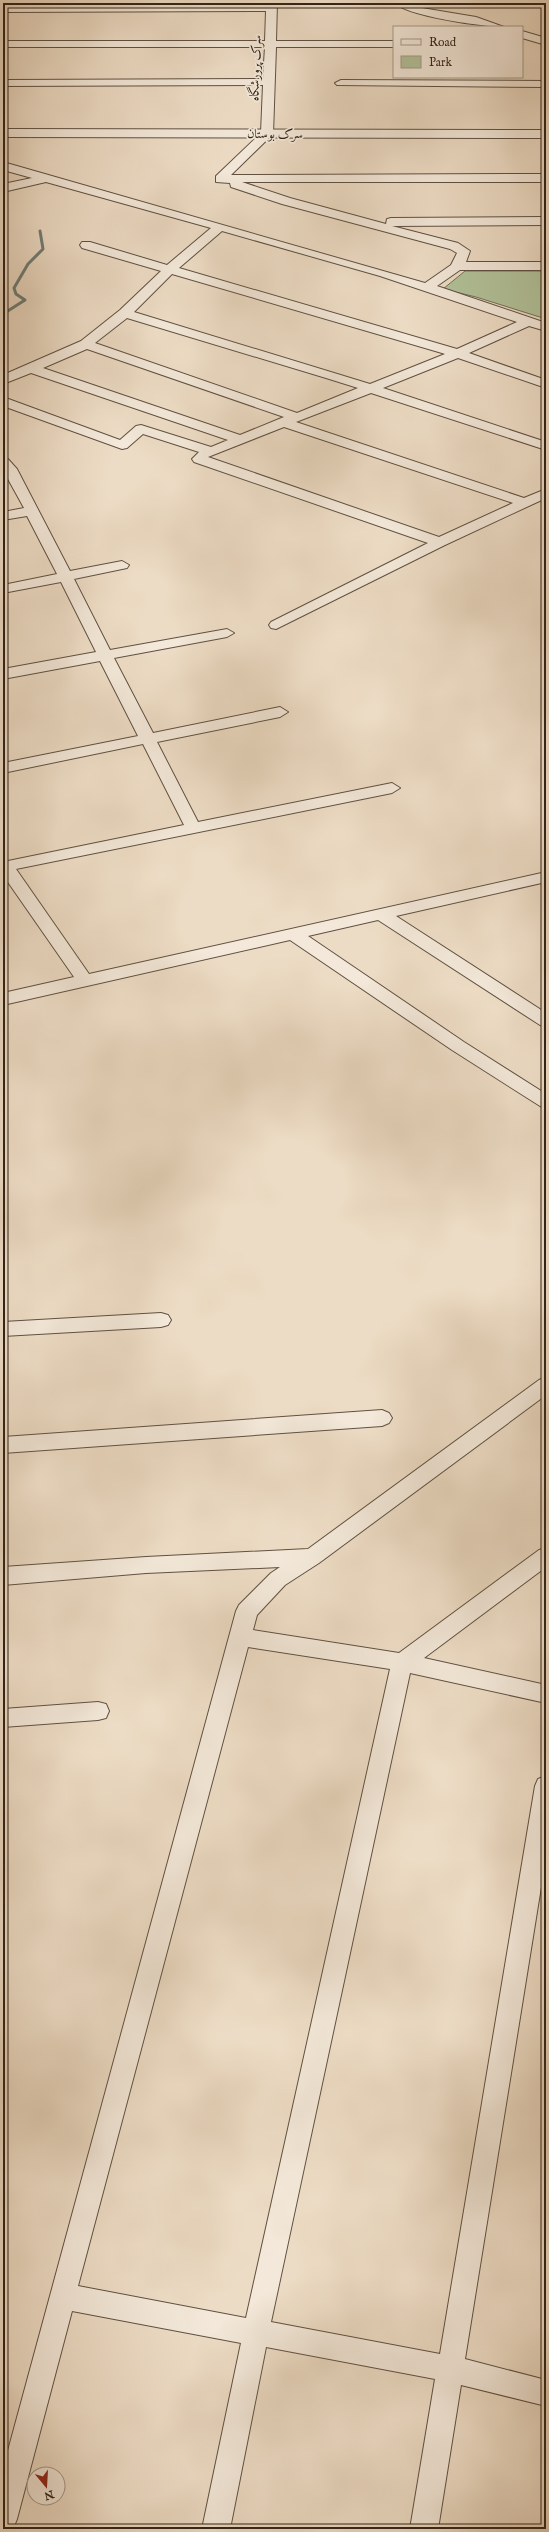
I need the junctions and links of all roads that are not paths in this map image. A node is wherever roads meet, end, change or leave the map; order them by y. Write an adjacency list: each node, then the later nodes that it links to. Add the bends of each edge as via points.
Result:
1 (401, 3): 6 (street, via 413,10 476,20)
2 (543, 3): 3 (street)
3 (546, 4)
4 (272, 6): 5 (street); 10 (street, سرک پرورشگاه)
5 (3, 9)
6 (495, 26)
7 (523, 34): 8 (street)
8 (546, 43): 12 (street)
9 (3, 44): 10 (street)
10 (271, 44): 11 (street); 13 (street, سرک پرورشگاه)
11 (393, 44)
12 (523, 44)
13 (269, 82): 14 (street); 19 (street, سرک پرورشگاه)
14 (3, 83)
15 (341, 83): 16 (street)
16 (546, 84)
17 (3, 124): 19 (street, سرک بوستان)
18 (546, 124): 19 (street, سرک بوستان)
19 (267, 129): 20 (street, سرک بوستان); 21 (street, سرک بوستان); 25 (street)
20 (3, 133)
21 (546, 134)
22 (3, 166): 24 (street)
23 (546, 178): 25 (street)
24 (43, 179): 26 (street); 29 (street)
25 (220, 179): 28 (street, via 286,201)
26 (3, 188)
27 (546, 221): 28 (street)
28 (370, 222): 31 (street, via 464,251)
29 (219, 228): 33 (street); 34 (street)
30 (86, 245): 33 (street)
31 (458, 266): 32 (street); 34 (street)
32 (546, 266)
33 (170, 269): 35 (street); 39 (street)
34 (427, 287): 36 (street)
35 (125, 313): 38 (street); 43 (street)
36 (529, 321): 37 (street); 39 (street)
37 (546, 327)
38 (86, 344): 40 (street); 45 (street)
39 (456, 354): 42 (street); 43 (street)
40 (31, 368): 41 (street); 47 (street)
41 (3, 380)
42 (546, 384)
43 (367, 388): 45 (street); 48 (street)
44 (3, 401): 49 (street, via 122,444 141,429)
45 (299, 418): 46 (street)
46 (285, 423): 47 (street); 52 (street)
47 (241, 440): 49 (street)
48 (546, 446)
49 (211, 452): 55 (street, via 199,459)
50 (3, 462): 53 (street, via 10,469)
51 (546, 493): 52 (street)
52 (526, 503): 55 (street)
53 (32, 511): 54 (street); 57 (street)
54 (3, 516)
55 (440, 542): 59 (street)
56 (122, 565): 57 (street)
57 (64, 576): 58 (street); 61 (street)
58 (3, 589)
59 (276, 625)
60 (228, 633): 61 (street)
61 (106, 654): 62 (street); 64 (street)
62 (3, 674)
63 (280, 712): 64 (street)
64 (148, 738): 65 (street); 67 (street)
65 (3, 768)
66 (392, 788): 67 (street)
67 (193, 828): 68 (street)
68 (5, 867): 72 (street)
69 (544, 880): 70 (street)
70 (379, 913): 71 (street); 74 (street)
71 (293, 934): 72 (street); 75 (street, via 458,1046)
72 (86, 982): 73 (street)
73 (3, 999)
74 (546, 1021)
75 (546, 1102)
76 (161, 1320): 77 (street)
77 (3, 1329)
78 (546, 1385): 82 (street)
79 (382, 1418): 80 (street)
80 (3, 1445)
81 (546, 1556): 85 (street)
82 (312, 1557): 83 (street, via 146,1565); 84 (street, via 278,1579 247,1611)
83 (3, 1576)
84 (240, 1636): 85 (street); 90 (street)
85 (402, 1662): 86 (street); 91 (street)
86 (546, 1694)
87 (98, 1710): 88 (street)
88 (3, 1718)
89 (546, 1786): 92 (street)
90 (62, 2296): 91 (street); 94 (street)
91 (256, 2333): 92 (street); 95 (street)
92 (452, 2369): 93 (street); 96 (street)
93 (546, 2393)
94 (3, 2519)
95 (216, 2529)
96 (424, 2529)

